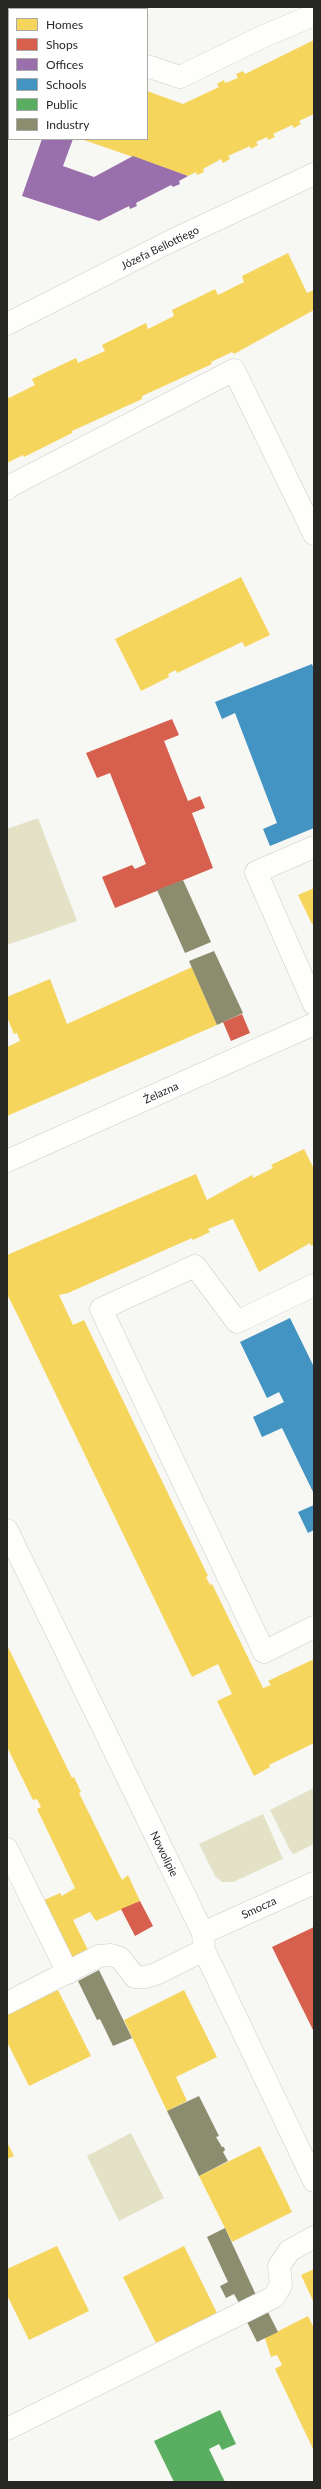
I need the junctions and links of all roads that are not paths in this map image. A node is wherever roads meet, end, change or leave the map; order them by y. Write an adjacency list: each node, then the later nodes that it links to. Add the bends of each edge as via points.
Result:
1 (314, 15): 2 (street, via 180,77)
2 (148, 66)
3 (314, 174): 4 (street, Józefa Bellottiego, via 171,241)
4 (7, 324)
5 (7, 489): 6 (street, via 234,370)
6 (314, 534)
7 (314, 847): 8 (street, via 256,872)
8 (314, 1004)
9 (314, 1024): 10 (street, Żelazna)
10 (7, 1161)
11 (314, 1285): 13 (street, via 237,1322 194,1266 101,1309 264,1652)
12 (7, 1530): 16 (street, Nowolipie)
13 (314, 1627)
14 (7, 1849): 17 (street)
15 (314, 1883): 16 (street, Smocza)
16 (204, 1942): 17 (street, Smocza, via 156,1974 145,1977 135,1977 120,1958 111,1955 99,1956); 19 (street, Nowolipie)
17 (68, 1973): 18 (street)
18 (7, 2003)
19 (314, 2181)
20 (314, 2237): 21 (street, via 289,2251 279,2266 281,2285 274,2297)
21 (7, 2429)

